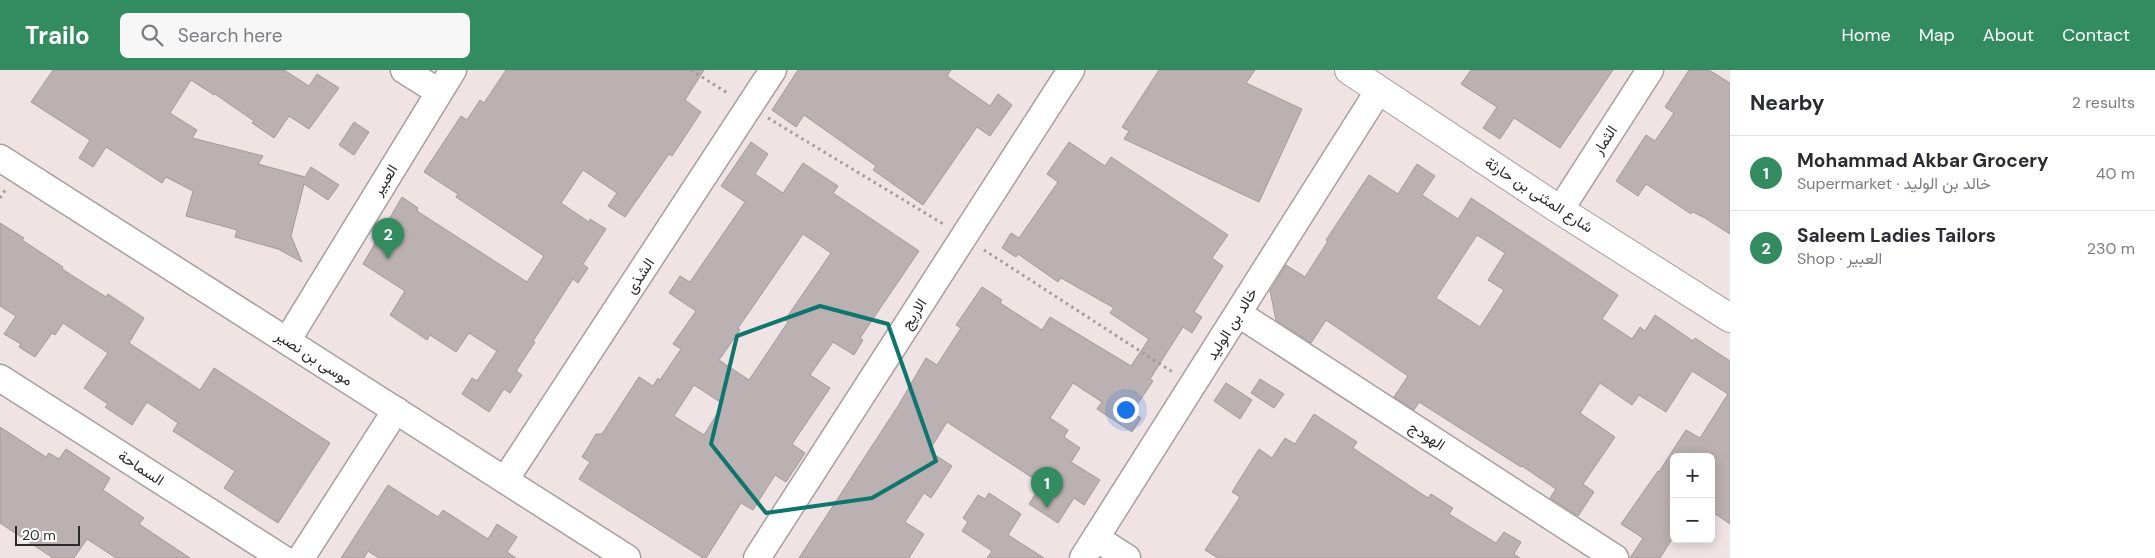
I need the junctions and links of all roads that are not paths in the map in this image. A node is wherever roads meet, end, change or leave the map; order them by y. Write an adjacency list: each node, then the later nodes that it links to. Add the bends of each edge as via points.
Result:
1 (404, 70): 8 (street)
2 (453, 70): 8 (street, العبير)
3 (773, 70): 16 (street, الشذى)
4 (1071, 70): 21 (street, الاريج)
5 (1349, 70): 7 (street, شارع المثنى بن حارثة)
6 (1650, 70): 10 (street, الثمار)
7 (1379, 90): 10 (street, شارع المثنى بن حارثة); 11 (street, خالد بن الوليد)
8 (439, 92): 13 (street, العبير)
9 (0, 158): 13 (street, موسى بن نصير)
10 (1560, 210): 12 (street, شارع المثنى بن حارثة)
11 (1239, 314): 17 (street, خالد بن الوليد); 23 (street, الهودج)
12 (1730, 318)
13 (287, 341): 15 (street, موسى بن نصير)
14 (0, 378): 18 (street, السماحة)
15 (396, 410): 16 (street, موسى بن نصير); 19 (street)
16 (505, 480): 20 (street, موسى بن نصير)
17 (1090, 548): 22 (street)
18 (282, 558)
19 (301, 558)
20 (627, 558)
21 (756, 558)
22 (1127, 558)
23 (1615, 558)

